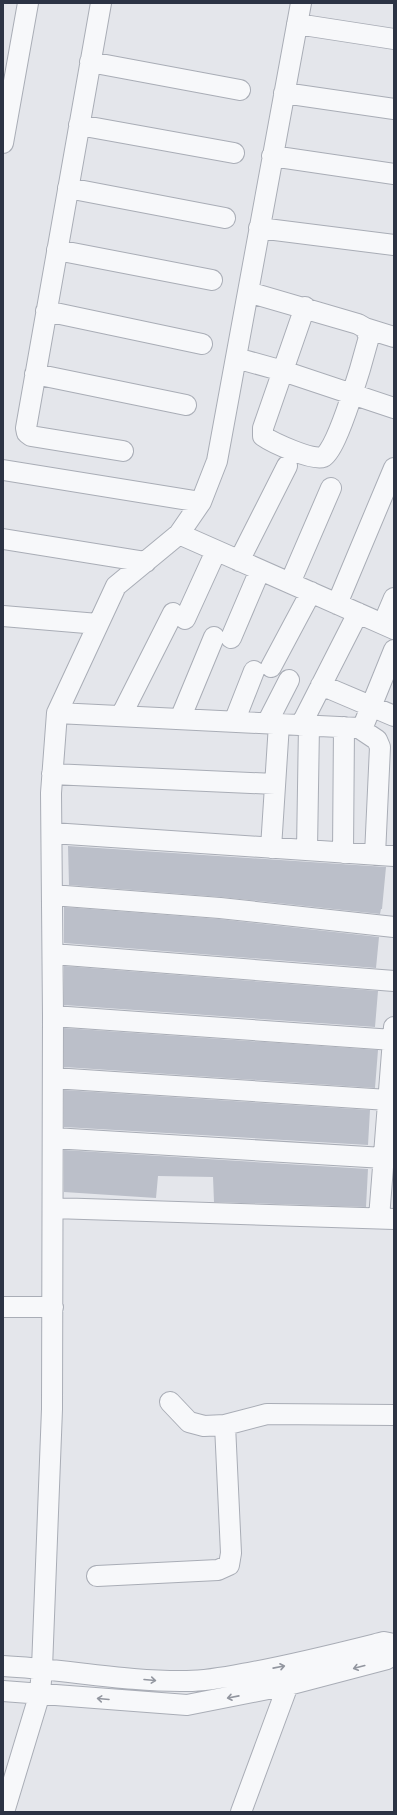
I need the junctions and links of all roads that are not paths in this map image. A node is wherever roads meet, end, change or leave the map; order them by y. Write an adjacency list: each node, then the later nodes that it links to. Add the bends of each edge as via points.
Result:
1 (28, 3): 11 (street)
2 (101, 3): 6 (street)
3 (300, 3): 4 (street)
4 (297, 24): 5 (street); 8 (street)
5 (394, 39)
6 (90, 62): 7 (street); 10 (street)
7 (240, 90)
8 (284, 93): 9 (street); 13 (street)
9 (394, 109)
10 (79, 125): 12 (street); 15 (street)
11 (3, 143)
12 (234, 153)
13 (272, 156): 14 (street); 17 (street)
14 (394, 174)
15 (68, 188): 16 (street); 19 (street)
16 (225, 218)
17 (259, 228): 18 (street); 21 (street)
18 (394, 245)
19 (57, 250): 20 (street); 23 (street)
20 (212, 280)
21 (248, 292): 22 (street); 27 (street)
22 (305, 307): 24 (street); 28 (street)
23 (46, 311): 26 (street); 29 (street)
24 (365, 328): 25 (street); 30 (street, via 370,337)
25 (394, 337)
26 (202, 344)
27 (236, 358): 28 (street); 38 (street, via 217,460)
28 (283, 370): 30 (street); 30 (street, via 263,428 263,436 271,442 313,457 323,457 328,453)
29 (35, 374): 31 (street); 33 (street, via 27,433 31,436)
30 (352, 394): 32 (street)
31 (186, 405)
32 (394, 408)
33 (123, 451)
34 (287, 466): 42 (street)
35 (394, 468): 48 (street)
36 (3, 470): 38 (street)
37 (331, 488): 45 (street)
38 (201, 502): 39 (street)
39 (179, 534): 41 (street); 43 (street)
40 (3, 539): 43 (street)
41 (216, 551): 42 (street); 58 (street)
42 (239, 561): 44 (street)
43 (146, 562): 51 (street, via 116,586)
44 (260, 570): 45 (street); 60 (street)
45 (290, 583): 46 (street)
46 (311, 592): 48 (street); 61 (street, via 263,669)
47 (394, 598): 52 (street)
48 (337, 604): 49 (street)
49 (358, 613): 52 (street); 55 (street)
50 (3, 616): 51 (street)
51 (98, 624): 57 (street)
52 (388, 627)
53 (394, 650): 56 (street)
54 (289, 680): 62 (street)
55 (322, 685): 56 (street); 63 (street)
56 (371, 706): 59 (street); 64 (street, via 364,724)
57 (57, 713): 58 (street); 65 (street)
58 (121, 716): 60 (street)
59 (394, 716)
60 (180, 719): 61 (street)
61 (234, 722): 62 (street)
62 (273, 724): 63 (street); 66 (street)
63 (305, 725): 64 (street); 69 (street)
64 (351, 728): 70 (street); 71 (street, via 377,740 380,747)
65 (52, 774): 66 (street); 67 (street)
66 (275, 784): 68 (street)
67 (52, 833): 68 (street); 72 (street)
68 (271, 848): 69 (street)
69 (307, 850): 70 (street)
70 (343, 853): 71 (street)
71 (384, 856)
72 (52, 895): 73 (street, via 220,908); 74 (street)
73 (394, 927)
74 (53, 954): 75 (street); 76 (street)
75 (394, 981)
76 (53, 1016): 77 (street); 78 (street)
77 (394, 1034): 79 (street)
78 (53, 1078): 79 (street); 80 (street)
79 (390, 1094): 81 (street)
80 (53, 1138): 81 (street); 82 (street)
81 (387, 1152): 83 (street)
82 (53, 1208): 83 (street); 85 (street)
83 (387, 1219)
84 (3, 1306): 85 (street)
85 (53, 1307): 93 (street, via 52,1410)
86 (170, 1402): 88 (street, via 189,1422 204,1426)
87 (394, 1415): 88 (street, via 267,1414)
88 (225, 1425): 89 (street, via 231,1553 229,1566 218,1570)
89 (98, 1576)
90 (394, 1644): 93 (street, one-way to 90, via 152,1680 188,1681 220,1678 293,1664 384,1642)
91 (394, 1652): 94 (street, one-way to 94, via 387,1660)
92 (3, 1666): 93 (street)
93 (42, 1668): 96 (street)
94 (288, 1685): 96 (street, one-way to 96, via 187,1705); 98 (street)
95 (3, 1691): 96 (street)
96 (40, 1693): 97 (street)
97 (4, 1812)
98 (241, 1812)

